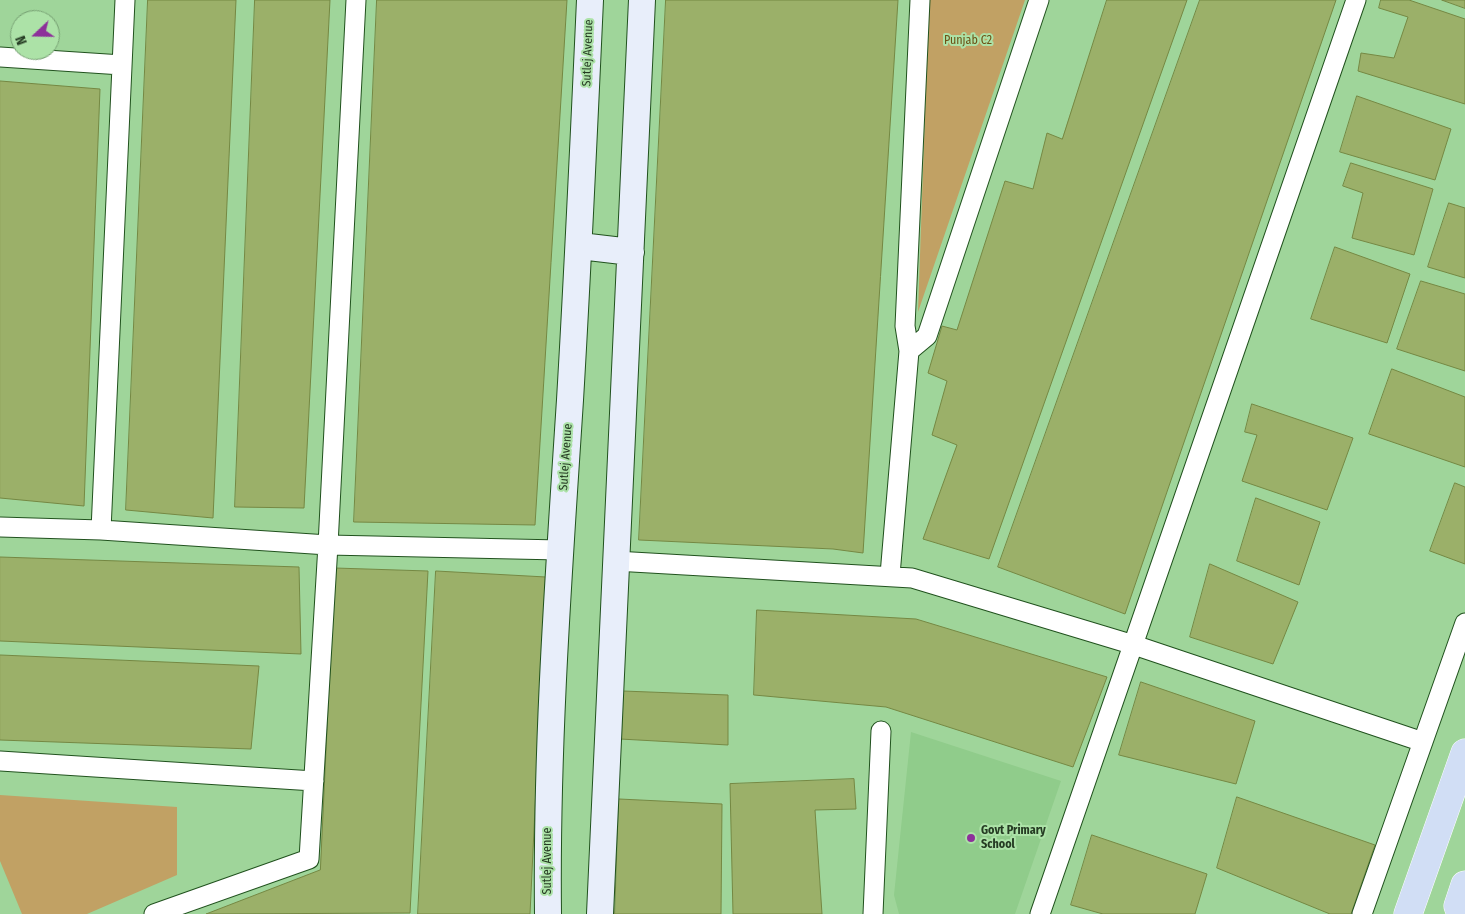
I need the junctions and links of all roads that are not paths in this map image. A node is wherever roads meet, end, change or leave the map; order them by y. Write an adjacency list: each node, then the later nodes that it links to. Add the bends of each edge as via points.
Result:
1 (125, 0): 9 (street)
2 (356, 0): 15 (street)
3 (590, 0): 10 (street, Sutlej Avenue)
4 (642, 0): 11 (street)
5 (920, 0): 12 (street, via 905,326)
6 (1039, 0): 12 (street, via 927,336)
7 (1356, 0): 20 (street)
8 (0, 57): 9 (street)
9 (122, 65): 14 (street)
10 (580, 246): 11 (street); 16 (street, Sutlej Avenue)
11 (631, 252): 17 (street)
12 (909, 351): 18 (street)
13 (0, 526): 14 (street)
14 (101, 530): 15 (street)
15 (328, 545): 16 (street); 25 (street)
16 (560, 550): 29 (street, Sutlej Avenue, via 547,845)
17 (615, 561): 18 (street); 30 (street)
18 (890, 575): 20 (street, via 912,578)
19 (1465, 623): 22 (street)
20 (1134, 645): 22 (street); 32 (street)
21 (881, 731): 31 (street)
22 (1422, 742): 33 (street)
23 (1465, 754): 34 (main road)
24 (0, 761): 25 (street)
25 (314, 781): 28 (street, via 309,859)
26 (1465, 794): 35 (main road, via 1426,906)
27 (1465, 885): 36 (main road, via 1458,906)
28 (154, 914)
29 (548, 914)
30 (600, 914)
31 (873, 914)
32 (1040, 914)
33 (1362, 914)
34 (1408, 914)
35 (1414, 914)
36 (1461, 914)

